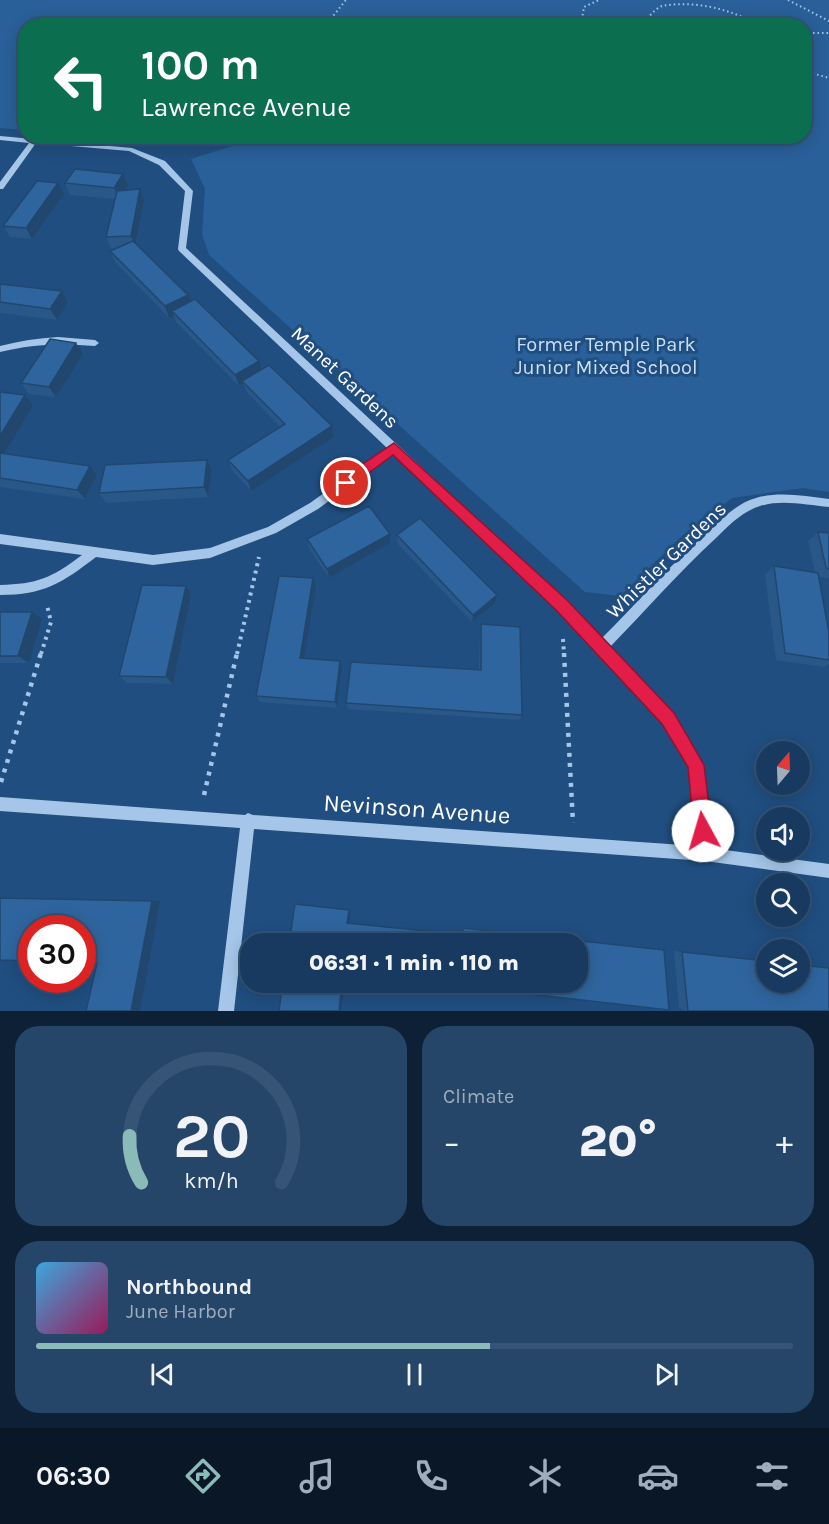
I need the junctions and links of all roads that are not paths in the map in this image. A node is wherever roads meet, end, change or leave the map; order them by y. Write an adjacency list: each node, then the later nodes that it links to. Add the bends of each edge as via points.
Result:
1 (0, 138): 2 (street, Manet Gardens)
2 (18, 140)
3 (32, 144): 5 (street)
4 (70, 144): 8 (street, Manet Gardens, via 130,149 162,163 189,190 182,249)
5 (0, 187)
6 (95, 343): 7 (street, via 53,339)
7 (0, 349)
8 (394, 448): 11 (street, via 314,506 264,533 210,553 153,560); 13 (street, Manet Gardens)
9 (829, 503): 13 (street, Whistler Gardens, via 798,499 754,502 723,524)
10 (0, 539): 11 (street)
11 (94, 552): 12 (street, via 43,587)
12 (0, 590)
13 (602, 647): 16 (street, Manet Gardens, via 668,718 696,765)
14 (0, 804): 15 (street, Nevinson Avenue)
15 (248, 820): 16 (street, Nevinson Avenue); 18 (street)
16 (705, 854): 17 (street, Nevinson Avenue)
17 (829, 871)
18 (226, 1011)

